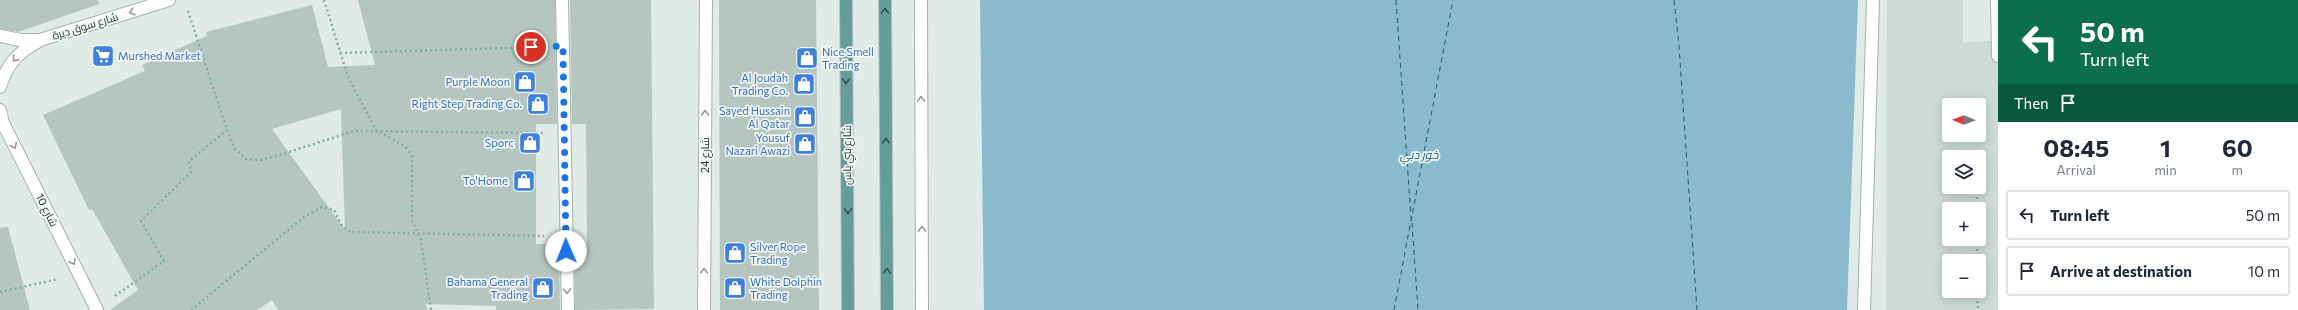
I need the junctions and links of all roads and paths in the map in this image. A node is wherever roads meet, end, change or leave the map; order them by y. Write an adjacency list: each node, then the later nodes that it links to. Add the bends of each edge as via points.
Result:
1 (169, 0): 12 (street, شارع سوق ديرة, one-way to 12)
2 (324, 0): 14 (path)
3 (562, 0): 13 (street)
4 (706, 0): 31 (street, شارع 24, one-way to 4)
5 (846, 0): 32 (main road, شارع بني ياس, one-way to 32)
6 (885, 0): 33 (main road, one-way to 6)
7 (921, 0): 34 (street, one-way to 7)
8 (1873, 0): 35 (street)
9 (1998, 0): 15 (street)
10 (186, 7): 19 (path)
11 (0, 36): 12 (street, شارع سوق ديرة)
12 (40, 40): 16 (street, one-way to 16, via 25,48 13,60 4,74)
13 (563, 46): 14 (path); 21 (street)
14 (340, 53): 20 (path, via 348,77)
15 (1998, 56)
16 (0, 87)
17 (0, 110): 18 (street, شارع 10)
18 (2, 121): 24 (street, شارع 10, one-way to 24)
19 (227, 130): 20 (path, via 236,149 246,159 261,160 354,131); 27 (path, via 189,161 191,172 141,221 164,261)
20 (376, 130): 21 (path); 22 (path, via 406,147 412,156 412,220)
21 (564, 133): 23 (street)
22 (418, 234): 23 (path); 28 (path, via 350,232 342,226 334,210 322,207 304,217); 29 (path, via 426,266)
23 (566, 236): 30 (street, one-way to 30)
24 (79, 274): 25 (path); 27 (street, شارع 10)
25 (0, 292)
26 (1978, 298): 36 (path)
27 (97, 310)
28 (191, 310)
29 (431, 310)
30 (568, 310)
31 (704, 310)
32 (848, 310)
33 (887, 310)
34 (922, 310)
35 (1864, 310)
36 (1978, 310)

